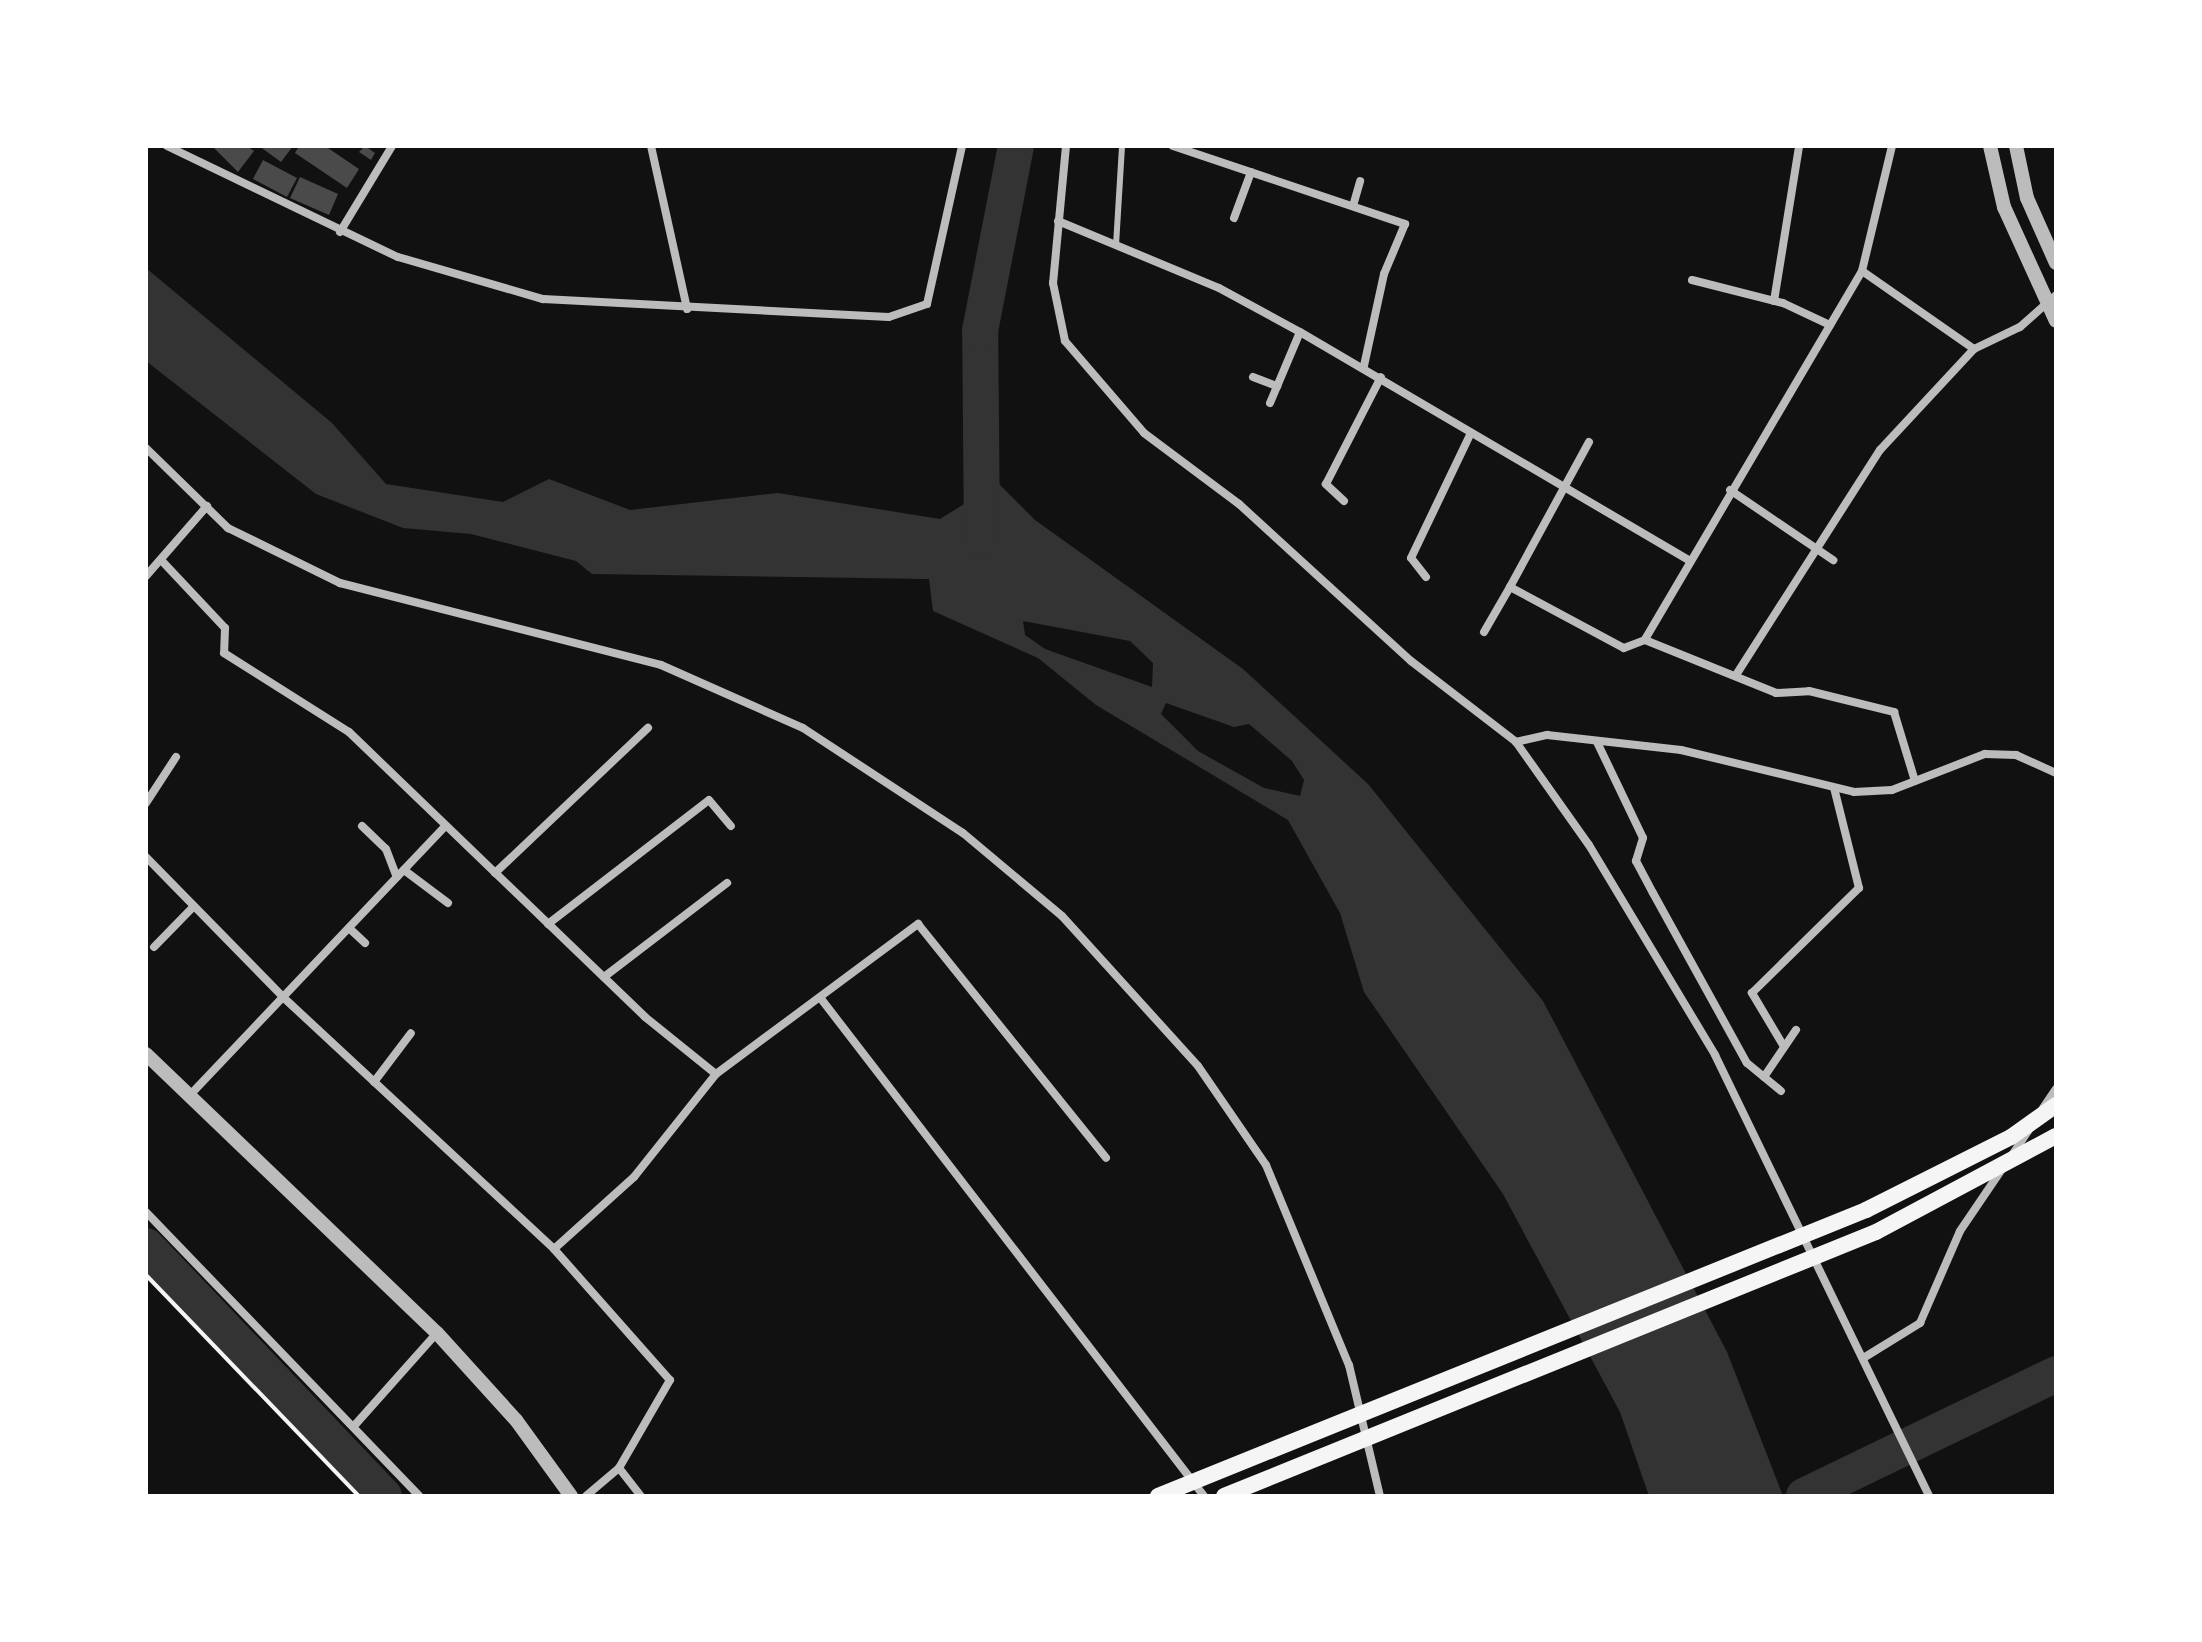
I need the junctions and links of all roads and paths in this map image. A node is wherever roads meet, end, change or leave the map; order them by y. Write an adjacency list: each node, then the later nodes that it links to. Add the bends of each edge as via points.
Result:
1 (167, 146): 17 (street)
2 (392, 146): 17 (street)
3 (651, 146): 24 (street)
4 (962, 146): 24 (street, via 939,264 927,304 912,315)
5 (1066, 146): 16 (street)
6 (1122, 146): 18 (lane)
7 (1173, 146): 12 (street)
8 (1799, 146): 23 (street)
9 (1892, 146): 20 (street)
10 (1990, 146): 25 (street, via 2004,207)
11 (2016, 146): 19 (street, via 2027,198)
12 (1251, 172): 14 (street); 15 (street)
13 (1360, 181): 14 (street)
14 (1353, 206): 29 (street, via 1405,224 1384,274)
15 (1234, 218)
16 (1058, 221): 18 (street); 52 (street, via 1053,283 1065,341 1087,375 1144,433 1228,495 1411,661)
17 (340, 232): 24 (street, via 398,257 543,299)
18 (1116, 245): 27 (street)
19 (2056, 263)
20 (1862, 271): 26 (street); 28 (street)
21 (1692, 280): 23 (street)
22 (2056, 295): 28 (street, via 2020,327)
23 (1774, 301): 26 (street)
24 (687, 309)
25 (2056, 321)
26 (1830, 325): 38 (street)
27 (1300, 332): 29 (street); 32 (street)
28 (1974, 349): 41 (street, via 1880,450)
29 (1364, 366): 31 (street)
30 (1253, 377): 32 (street)
31 (1381, 377): 34 (street); 39 (street, via 1326,484)
32 (1277, 386): 33 (street)
33 (1270, 403)
34 (1471, 433): 37 (street); 46 (street, via 1411,558)
35 (1589, 442): 37 (street)
36 (146, 448): 40 (street)
37 (1565, 490): 42 (street); 47 (street)
38 (1730, 490): 41 (street); 42 (street)
39 (1344, 501)
40 (207, 506): 44 (street); 105 (street, via 228,528 340,583 661,665 803,728 963,833 1062,916 1198,1066 1266,1165 1349,1365)
41 (1814, 544): 43 (street); 50 (street)
42 (1688, 560): 49 (street)
43 (1833, 560)
44 (162, 561): 45 (street); 60 (street, via 225,628 224,653 349,732)
45 (146, 576)
46 (1426, 577)
47 (1510, 587): 48 (street); 49 (street, via 1624,648)
48 (1484, 632)
49 (1645, 640): 50 (street)
50 (1736, 675): 56 (street, via 1776,693 1809,691 1894,712)
51 (648, 728): 63 (street)
52 (1516, 742): 53 (street, via 1547,735); 92 (street, via 1679,991)
53 (1597, 742): 57 (street, via 1681,750); 80 (street, via 1643,838 1636,861 1747,1063)
54 (176, 757): 58 (street)
55 (2056, 773): 56 (street, via 2016,755 1985,754)
56 (1915, 781): 57 (street, via 1892,790)
57 (1834, 788): 77 (street, via 1859,888 1752,993)
58 (146, 803)
59 (362, 826): 64 (street, via 386,849)
60 (445, 826): 63 (street); 64 (street)
61 (731, 826): 68 (street, via 709,800)
62 (146, 857): 67 (street)
63 (495, 873): 68 (street)
64 (401, 874): 66 (street); 69 (street)
65 (727, 883): 72 (street)
66 (448, 903)
67 (194, 906): 71 (street); 73 (street)
68 (548, 924): 72 (street)
69 (349, 928): 70 (street); 73 (street)
70 (365, 943)
71 (154, 947)
72 (604, 977): 79 (street)
73 (284, 998): 81 (street); 84 (street)
74 (822, 1000): 79 (street); 87 (street, via 918,924); 102 (street)
75 (1796, 1030): 77 (street)
76 (411, 1033): 81 (street)
77 (1783, 1045): 80 (street)
78 (146, 1054): 84 (street)
79 (716, 1074): 89 (street, via 634,1177)
80 (1764, 1077): 83 (street)
81 (374, 1082): 89 (street)
82 (2056, 1089): 92 (street, via 1960,1231 1920,1323)
83 (1781, 1091)
84 (190, 1095): 91 (street)
85 (2056, 1105): 101 (main road, via 2011,1137 1866,1210)
86 (2056, 1136): 103 (main road, via 1876,1232)
87 (1106, 1158)
88 (146, 1212): 93 (street)
89 (554, 1249): 94 (street, via 670,1380)
90 (146, 1275): 96 (path)
91 (437, 1333): 93 (street); 98 (street, via 516,1420)
92 (1865, 1357): 106 (street)
93 (354, 1426): 97 (street)
94 (619, 1468): 99 (street); 100 (street)
95 (1286, 1469): 104 (street)
96 (359, 1496)
97 (419, 1496)
98 (571, 1496)
99 (586, 1496)
100 (641, 1496)
101 (1158, 1496)
102 (1204, 1496)
103 (1224, 1496)
104 (1250, 1496)
105 (1380, 1496)
106 (1929, 1496)

